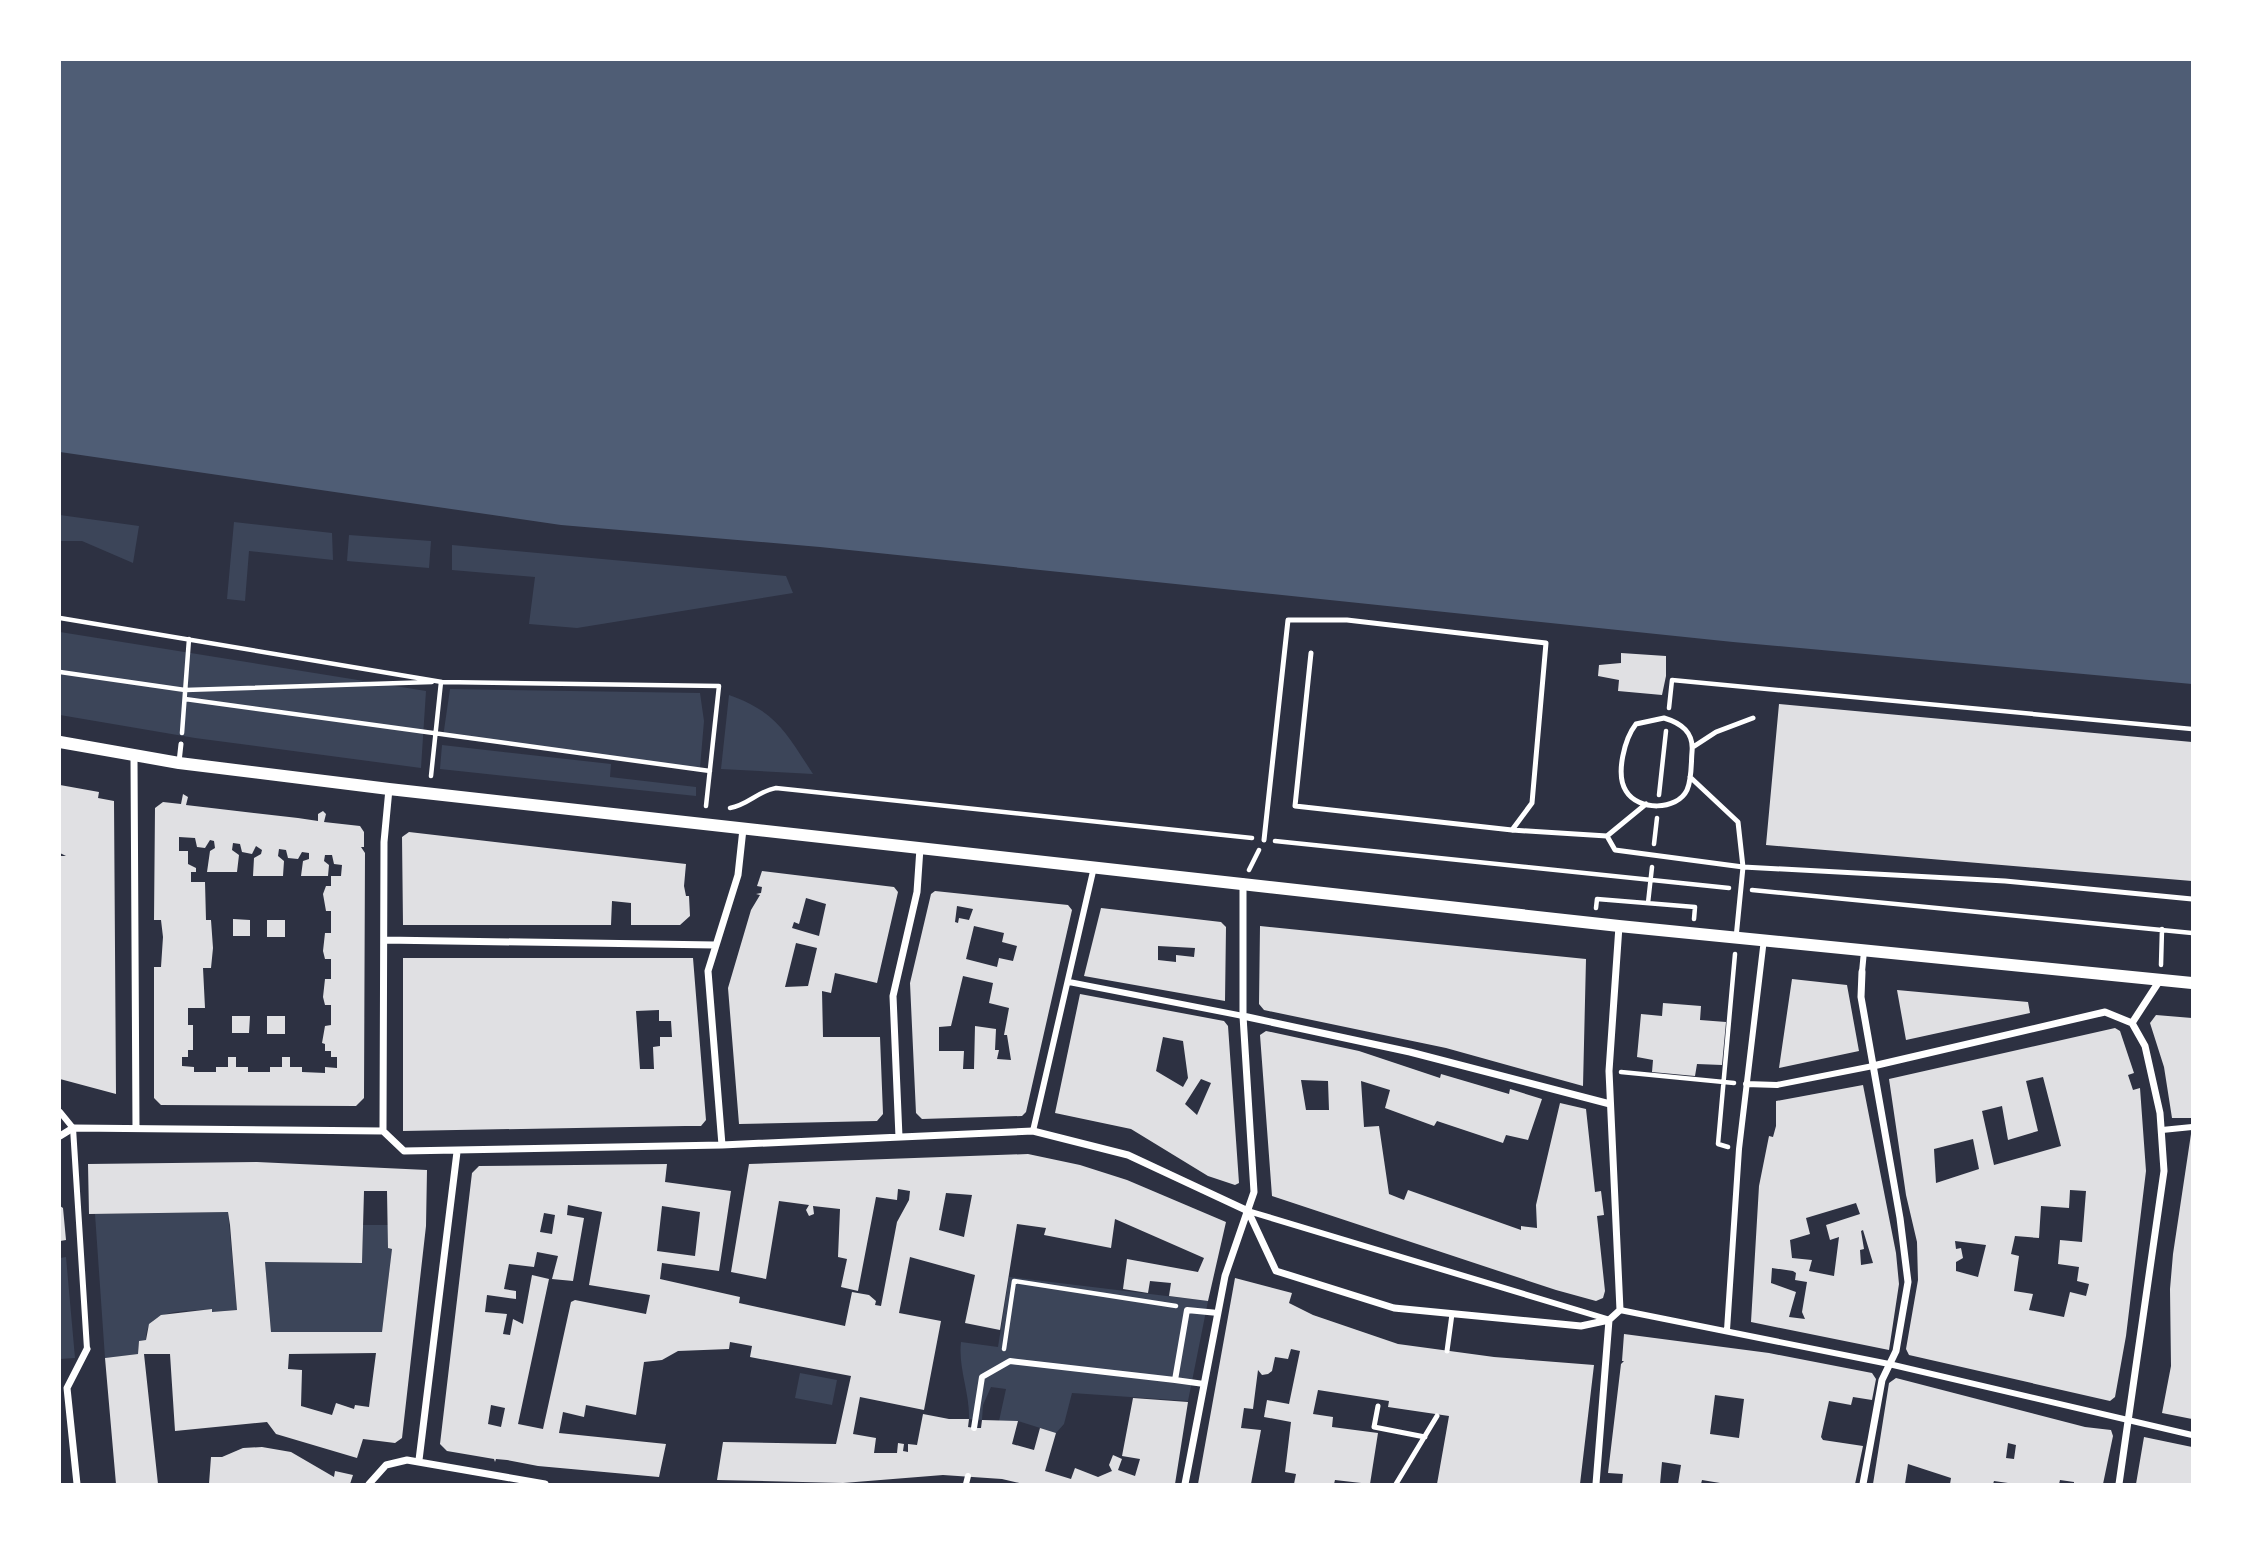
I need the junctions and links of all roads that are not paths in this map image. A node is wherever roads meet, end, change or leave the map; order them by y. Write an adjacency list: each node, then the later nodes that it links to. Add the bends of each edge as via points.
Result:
1 (1311, 653): 12 (lane, via 1295,806)
2 (1753, 719): 5 (lane, via 1716,732)
3 (60, 743): 6 (street)
4 (181, 744): 7 (lane)
5 (1693, 747): 8 (lane); 10 (lane, via 1688,731 1677,722 1664,718 1636,724 1628,735 1623,776 1625,791)
6 (134, 757): 7 (street); 38 (street)
7 (179, 763): 9 (street)
8 (1690, 777): 10 (lane, via 1686,791 1675,803); 17 (lane, via 1738,822)
9 (389, 789): 11 (street); 23 (street)
10 (1646, 804): 13 (lane)
11 (743, 829): 15 (street); 24 (street, via 738,876)
12 (1511, 830): 13 (lane); 14 (lane, via 1532,803 1546,643 1347,620 1288,620)
13 (1607, 836): 17 (lane, via 1615,850)
14 (1264, 840)
15 (920, 847): 16 (street); 43 (street, via 917,892 893,996)
16 (1094, 867): 18 (street); 28 (street)
17 (1743, 867): 19 (lane, via 2005,881); 21 (lane)
18 (1243, 882): 20 (street); 30 (street)
19 (2193, 899)
20 (1619, 926): 21 (street); 34 (street)
21 (1736, 938): 22 (street)
22 (1764, 939): 25 (street); 33 (street)
23 (384, 940): 24 (street); 40 (street)
24 (715, 945): 44 (street, via 708,971)
25 (1864, 951): 26 (street); 27 (street)
26 (1862, 972): 32 (street, via 1861,997)
27 (2161, 980): 29 (street); 31 (street)
28 (1069, 982): 30 (street); 41 (street)
29 (2193, 983)
30 (1243, 1016): 34 (street, via 1410,1052); 46 (street, via 1254,1192)
31 (2132, 1023): 32 (street, via 2112,1013 2095,1014); 39 (street, via 2151,1066)
32 (1873, 1066): 33 (street, via 1777,1085); 54 (street, via 1908,1282 1896,1351)
33 (1746, 1084): 51 (street)
34 (1610, 1104): 47 (street)
35 (60, 1112): 37 (street)
36 (2193, 1127): 39 (street)
37 (73, 1128): 38 (street); 42 (street); 52 (street)
38 (136, 1128): 40 (street)
39 (2162, 1130): 59 (street, via 2162,1196)
40 (383, 1131): 45 (street, via 404,1152)
41 (1033, 1131): 43 (street); 46 (street, via 1128,1155)
42 (60, 1136)
43 (899, 1137): 44 (street)
44 (722, 1145): 45 (street)
45 (457, 1152): 63 (street)
46 (1248, 1211): 48 (street, via 1225,1276); 49 (street, via 1276,1271 1394,1308); 50 (street)
47 (1620, 1310): 50 (street); 51 (street)
48 (1218, 1313): 55 (street, via 1187,1310); 56 (street)
49 (1452, 1314): 50 (street, via 1568,1326); 53 (lane)
50 (1609, 1320): 72 (street)
51 (1727, 1330): 54 (street)
52 (87, 1349): 66 (street, via 67,1388)
53 (1447, 1351)
54 (1889, 1364): 59 (street); 73 (street)
55 (1175, 1380): 56 (street); 60 (street, via 1010,1361 982,1377)
56 (1204, 1384): 70 (street)
57 (1378, 1406): 62 (lane, via 1374,1427)
58 (1437, 1416): 62 (lane)
59 (2129, 1422): 61 (street); 74 (street)
60 (974, 1428)
61 (2193, 1435)
62 (1424, 1437): 71 (lane)
63 (419, 1460): 65 (street); 67 (street, via 386,1465)
64 (968, 1476): 69 (street)
65 (530, 1484): 68 (street)
66 (77, 1485)
67 (369, 1485)
68 (545, 1485)
69 (966, 1485)
70 (1185, 1485)
71 (1396, 1485)
72 (1596, 1485)
73 (1863, 1485)
74 (2119, 1485)

